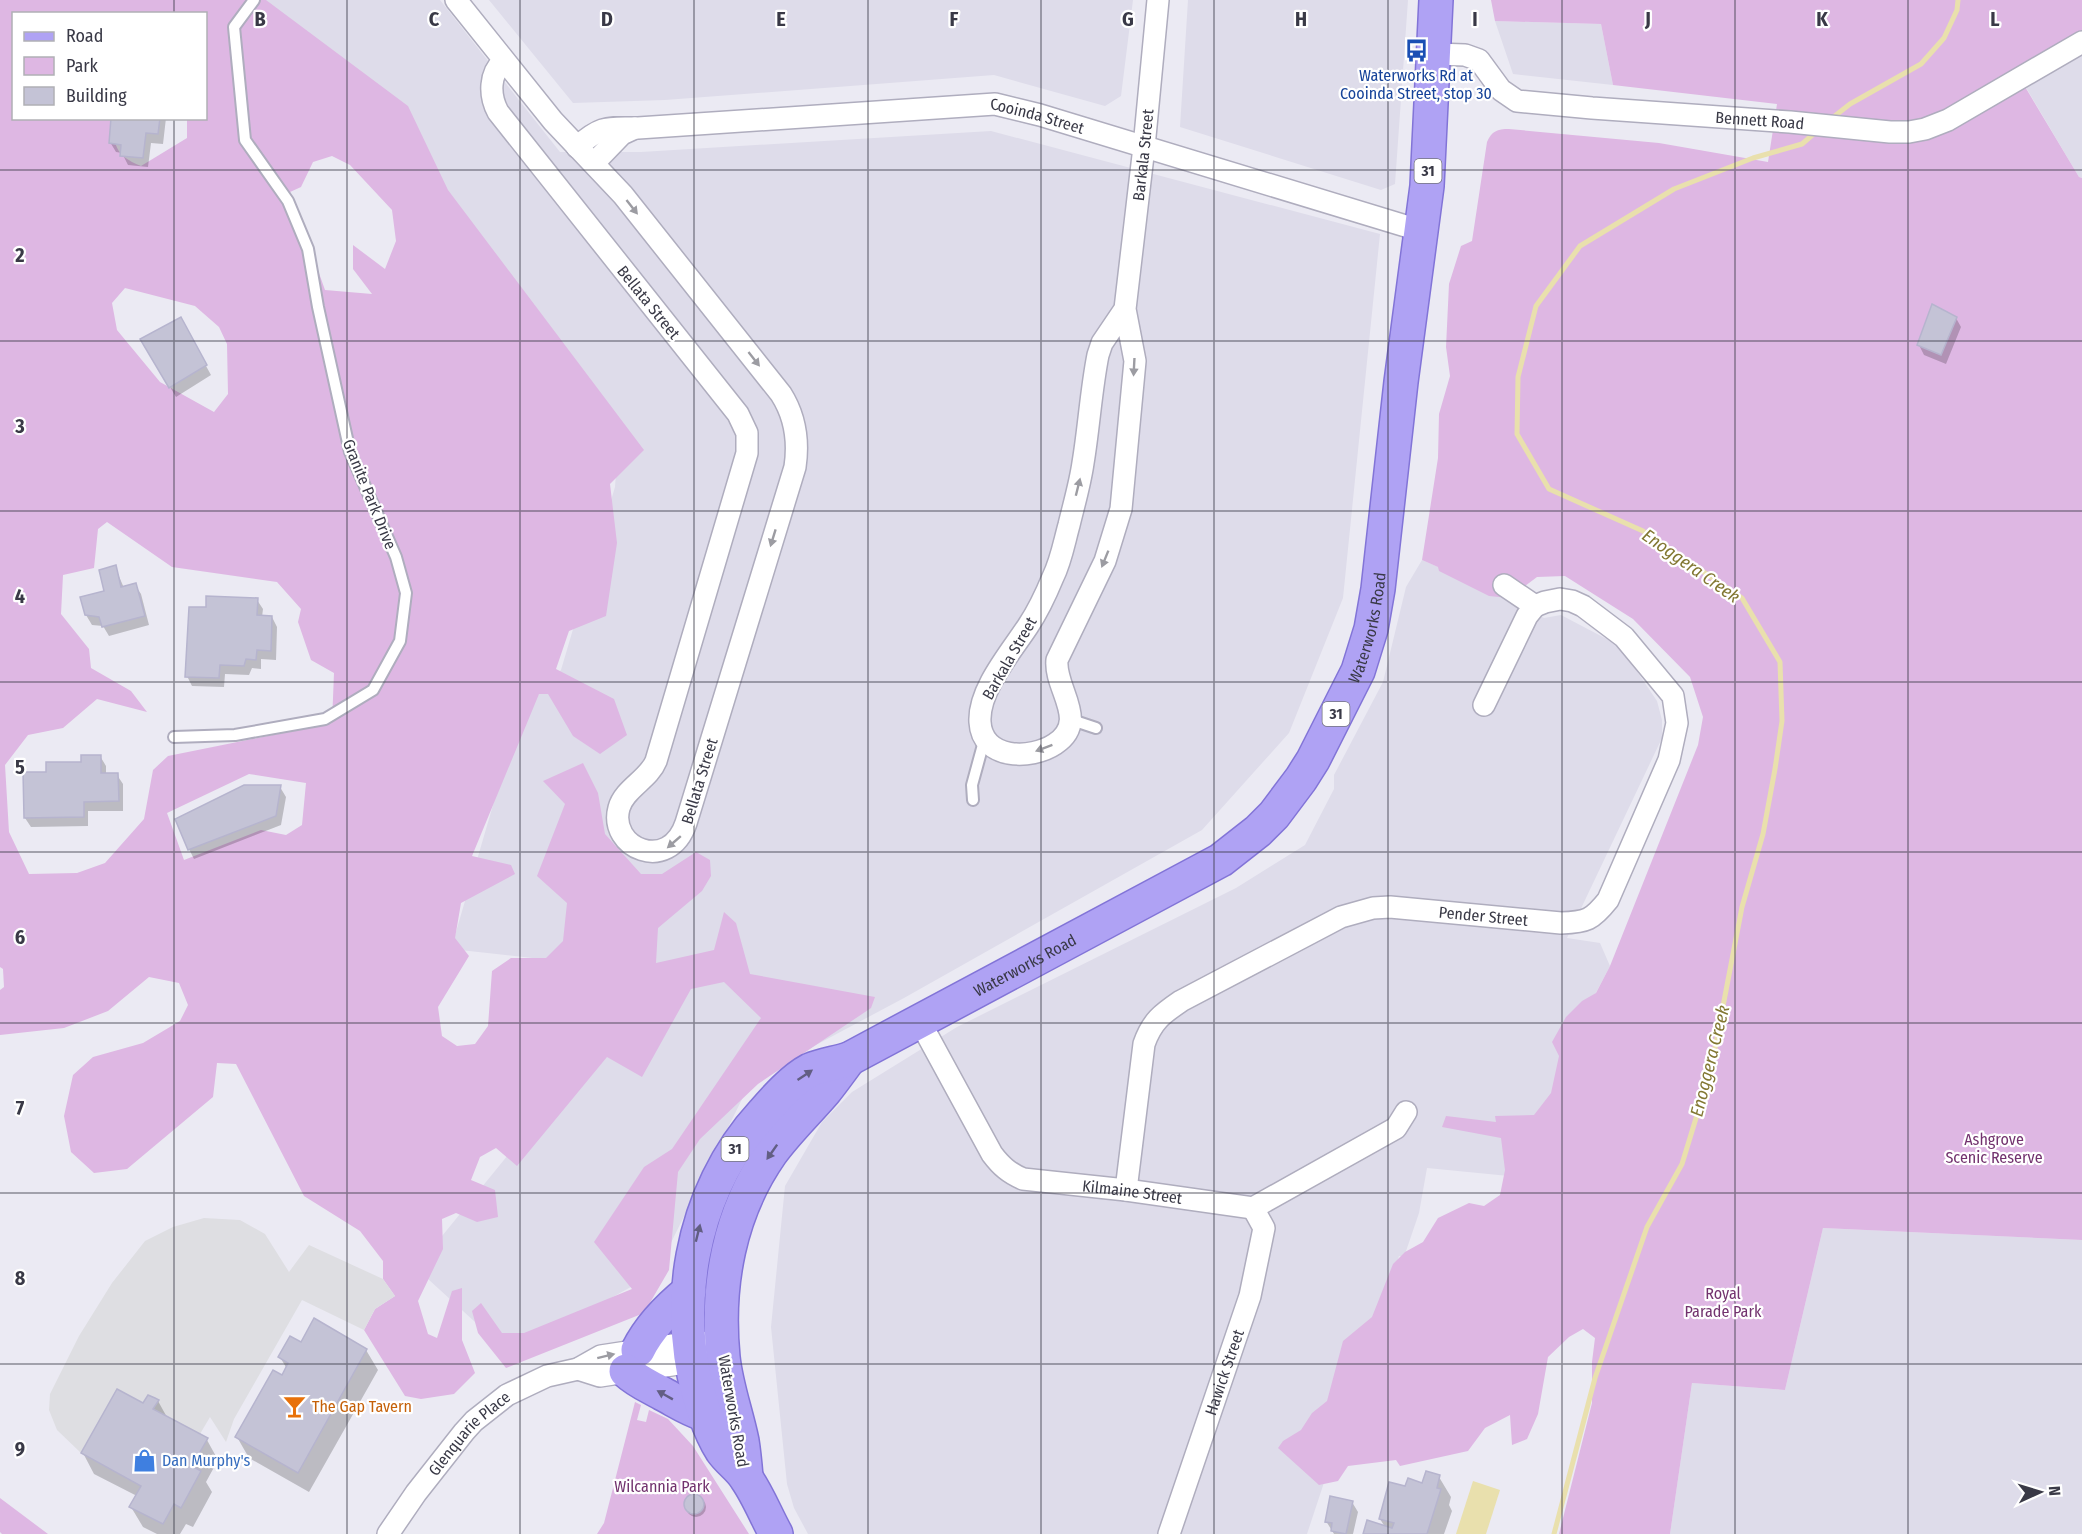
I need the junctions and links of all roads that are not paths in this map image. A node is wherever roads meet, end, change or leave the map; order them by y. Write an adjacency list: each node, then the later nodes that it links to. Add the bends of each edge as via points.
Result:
1 (254, 0): 19 (lane, Granite Park Drive, via 234,27 245,140 288,201 308,249 350,452 396,557 406,593 400,641 373,690 325,719 236,735)
2 (456, 0): 7 (street, Bellata Street)
3 (1158, 0): 10 (street, Barkala Street)
4 (1436, 0): 6 (main road, Waterworks Road / 31)
5 (2082, 42): 6 (street, Bennett Road, via 1948,120 1909,132 1517,100 1500,90 1479,60 1465,55)
6 (1435, 54): 12 (main road, Waterworks Road / 31)
7 (504, 60): 9 (street, Bellata Street); 11 (street, Bellata Street, one-way to 7, via 777,388 791,412 796,434 792,477 686,823 677,841 657,851 642,849 628,840 618,810 656,761 747,453 747,433 738,414 498,112 493,80)
8 (638, 128): 9 (street, Cooinda Street, via 602,128); 10 (street, Cooinda Street, via 995,104); 11 (street, Cooinda Street, via 622,134)
9 (577, 147): 11 (street, Bellata Street)
10 (1144, 147): 12 (street, Cooinda Street); 13 (street, Barkala Street)
11 (594, 163)
12 (1422, 231): 22 (main road, Waterworks Road / 31, via 1375,609 1358,670 1301,779 1274,815 1221,860)
13 (1125, 309): 17 (street, Barkala Street, one-way to 17, via 1135,361 1123,492 1107,554 1058,656 1058,674); 20 (street, Barkala Street, one-way to 13, via 980,724 983,701 1035,614 1060,560 1081,476 1098,355)
14 (1504, 585): 15 (street)
15 (1535, 606): 16 (street); 25 (street, Pender Street, via 1560,599 1583,606 1624,637 1673,696 1677,723 1669,760 1608,900 1596,915 1586,920 1562,923 1373,908 1341,917 1181,1001 1160,1016 1149,1029 1144,1044)
16 (1484, 705)
17 (1070, 712): 18 (lane, via 1078,722); 20 (street, one-way to 20, via 1067,732 1044,749 1003,752)
18 (1096, 728)
19 (174, 737)
20 (984, 741): 21 (lane, via 972,785)
21 (973, 800)
22 (919, 1020): 23 (main road, Waterworks Road / 31); 25 (street, Kilmaine Street, via 982,1139 1000,1165 1023,1179)
23 (849, 1059): 27 (main road, Waterworks Road / 31, one-way to 23, via 705,1209 745,1133 771,1104 810,1071); 28 (main road, Waterworks Road / 31, one-way to 28, via 783,1137 749,1190 726,1259)
24 (1406, 1112): 26 (street, via 1396,1128)
25 (1126, 1190): 26 (street, Kilmaine Street)
26 (1253, 1208): 35 (street, Hawick Street, via 1263,1228 1250,1296)
27 (689, 1291): 29 (main road, Waterworks Road / 31); 30 (main road, via 648,1330)
28 (723, 1348): 29 (street, Glenquarie Place); 32 (main road, Waterworks Road / 31)
29 (690, 1352): 30 (street, Glenquarie Place); 31 (main road, Waterworks Road / 31)
30 (632, 1361): 31 (main road, one-way to 30, via 639,1383); 33 (street, Glenquarie Place, via 600,1376 578,1369 547,1376 507,1395 474,1420)
31 (705, 1415): 32 (main road, Waterworks Road / 31, via 722,1451)
32 (746, 1477): 34 (main road, Waterworks Road / 31)
33 (388, 1534)
34 (776, 1534)
35 (1169, 1534)

